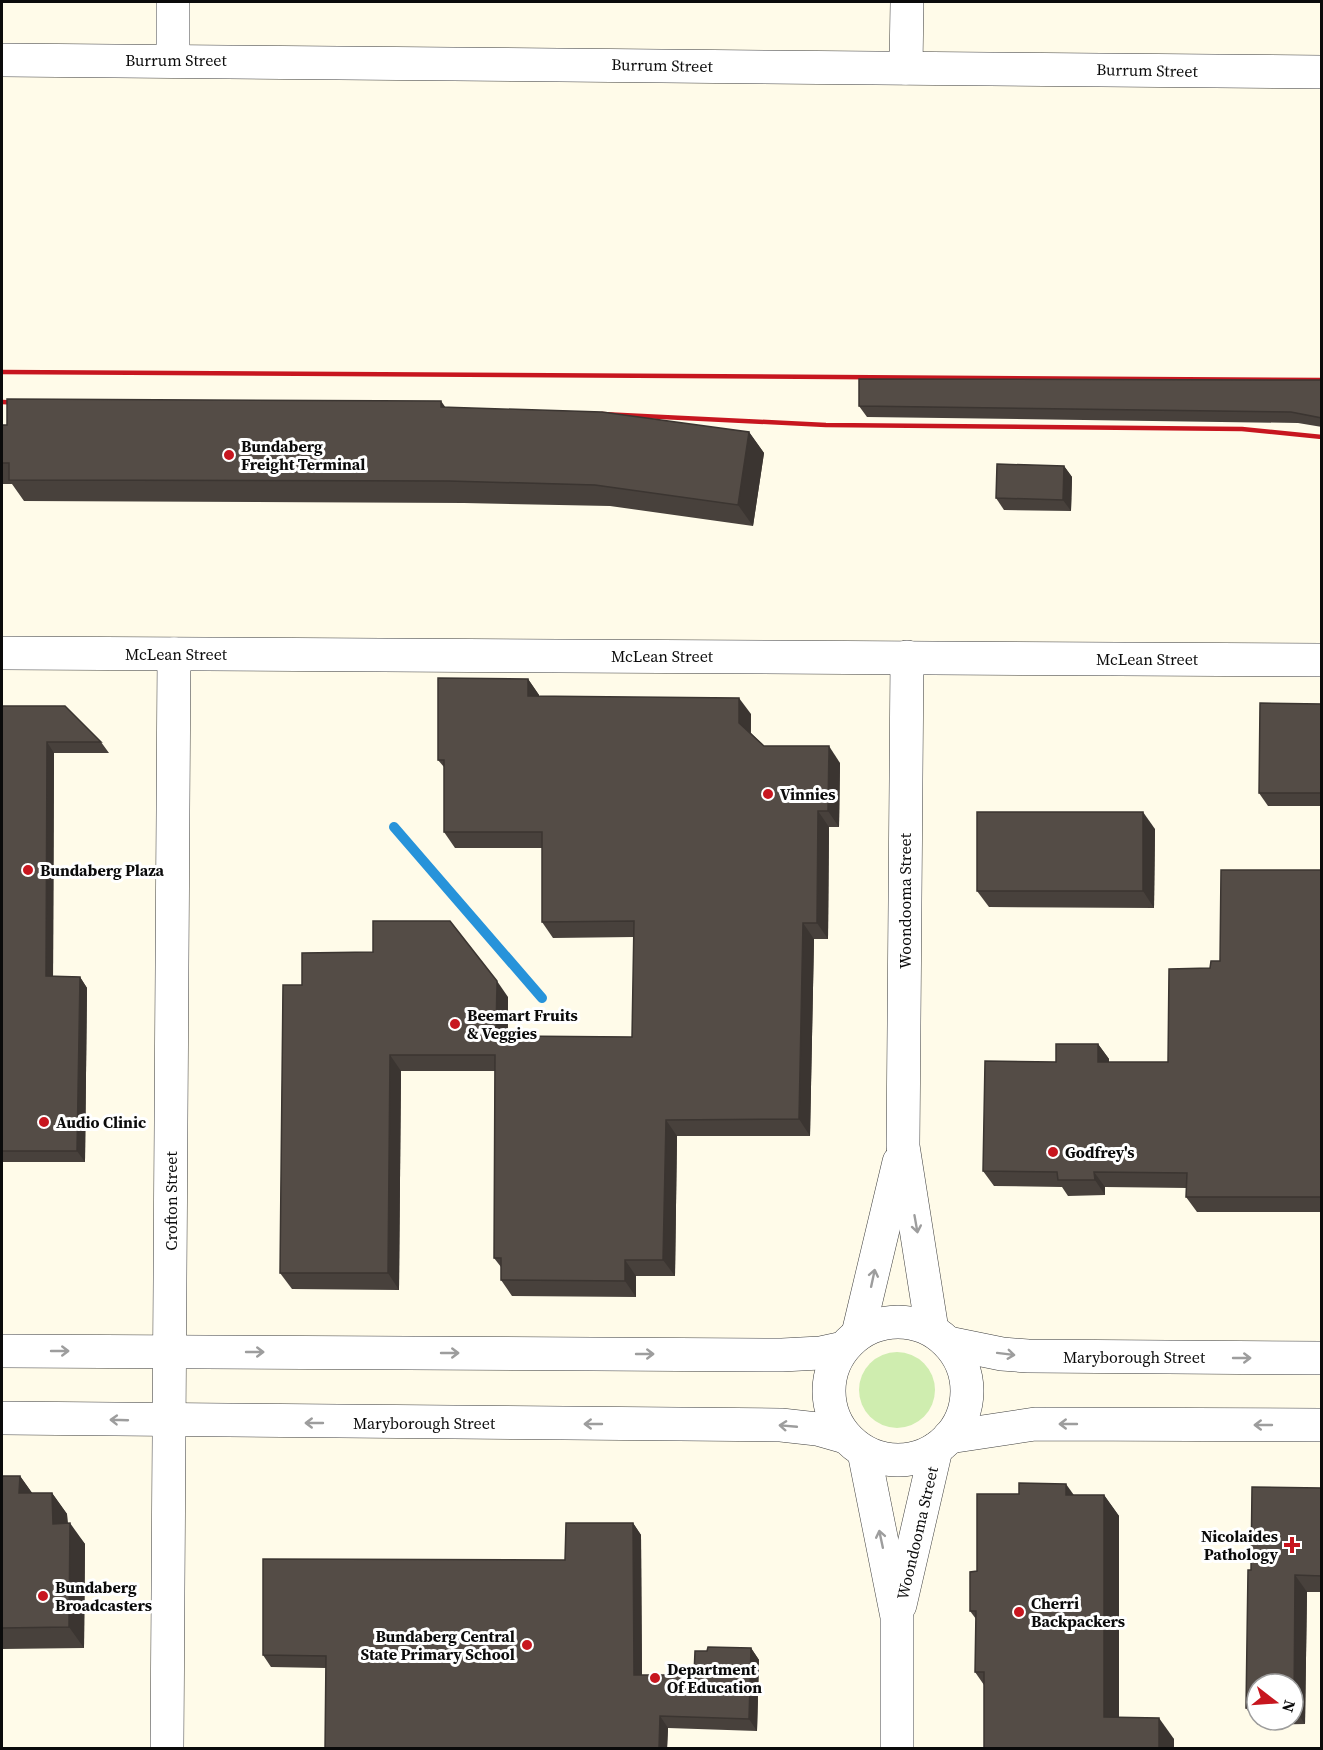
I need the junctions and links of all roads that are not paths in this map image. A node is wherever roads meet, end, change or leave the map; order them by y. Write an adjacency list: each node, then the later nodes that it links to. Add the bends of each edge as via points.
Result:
1 (173, 2): 4 (street)
2 (907, 2): 5 (street)
3 (2, 60): 4 (street, Burrum Street)
4 (173, 60): 5 (street, Burrum Street)
5 (906, 68): 6 (street, Burrum Street)
6 (1322, 72)
7 (2, 653): 8 (street, McLean Street)
8 (174, 654): 9 (street, McLean Street); 15 (street, Crofton Street)
9 (907, 657): 10 (street, McLean Street); 11 (street, Woondooma Street)
10 (1322, 660)
11 (903, 1146): 12 (street, Woondooma Street, one-way to 12); 13 (street, Woondooma Street, one-way to 11, via 868,1301)
12 (940, 1337): 13 (street, via 914,1323 895,1321 875,1325); 16 (street, Maryborough Street, one-way to 16, via 1002,1354 1028,1356); 20 (street, via 960,1360 966,1379 960,1419)
13 (850, 1341): 15 (street, one-way to 13, via 782,1355 820,1353); 21 (street, via 834,1364 829,1402 835,1421)
14 (2, 1351): 15 (street, one-way to 15)
15 (170, 1351): 18 (street, Crofton Street)
16 (1322, 1358)
17 (2, 1418): 18 (street, Maryborough Street, one-way to 17)
18 (170, 1422): 21 (street, Maryborough Street, one-way to 18, via 817,1429 781,1425); 23 (street, Crofton Street)
19 (1322, 1425): 20 (street, one-way to 20, via 1035,1424)
20 (943, 1443): 21 (street, via 919,1457 900,1461 882,1458); 22 (street, Woondooma Street)
21 (854, 1444): 22 (street, Woondooma Street, one-way to 21)
22 (897, 1617): 24 (street, Woondooma Street)
23 (167, 1749)
24 (897, 1749)

